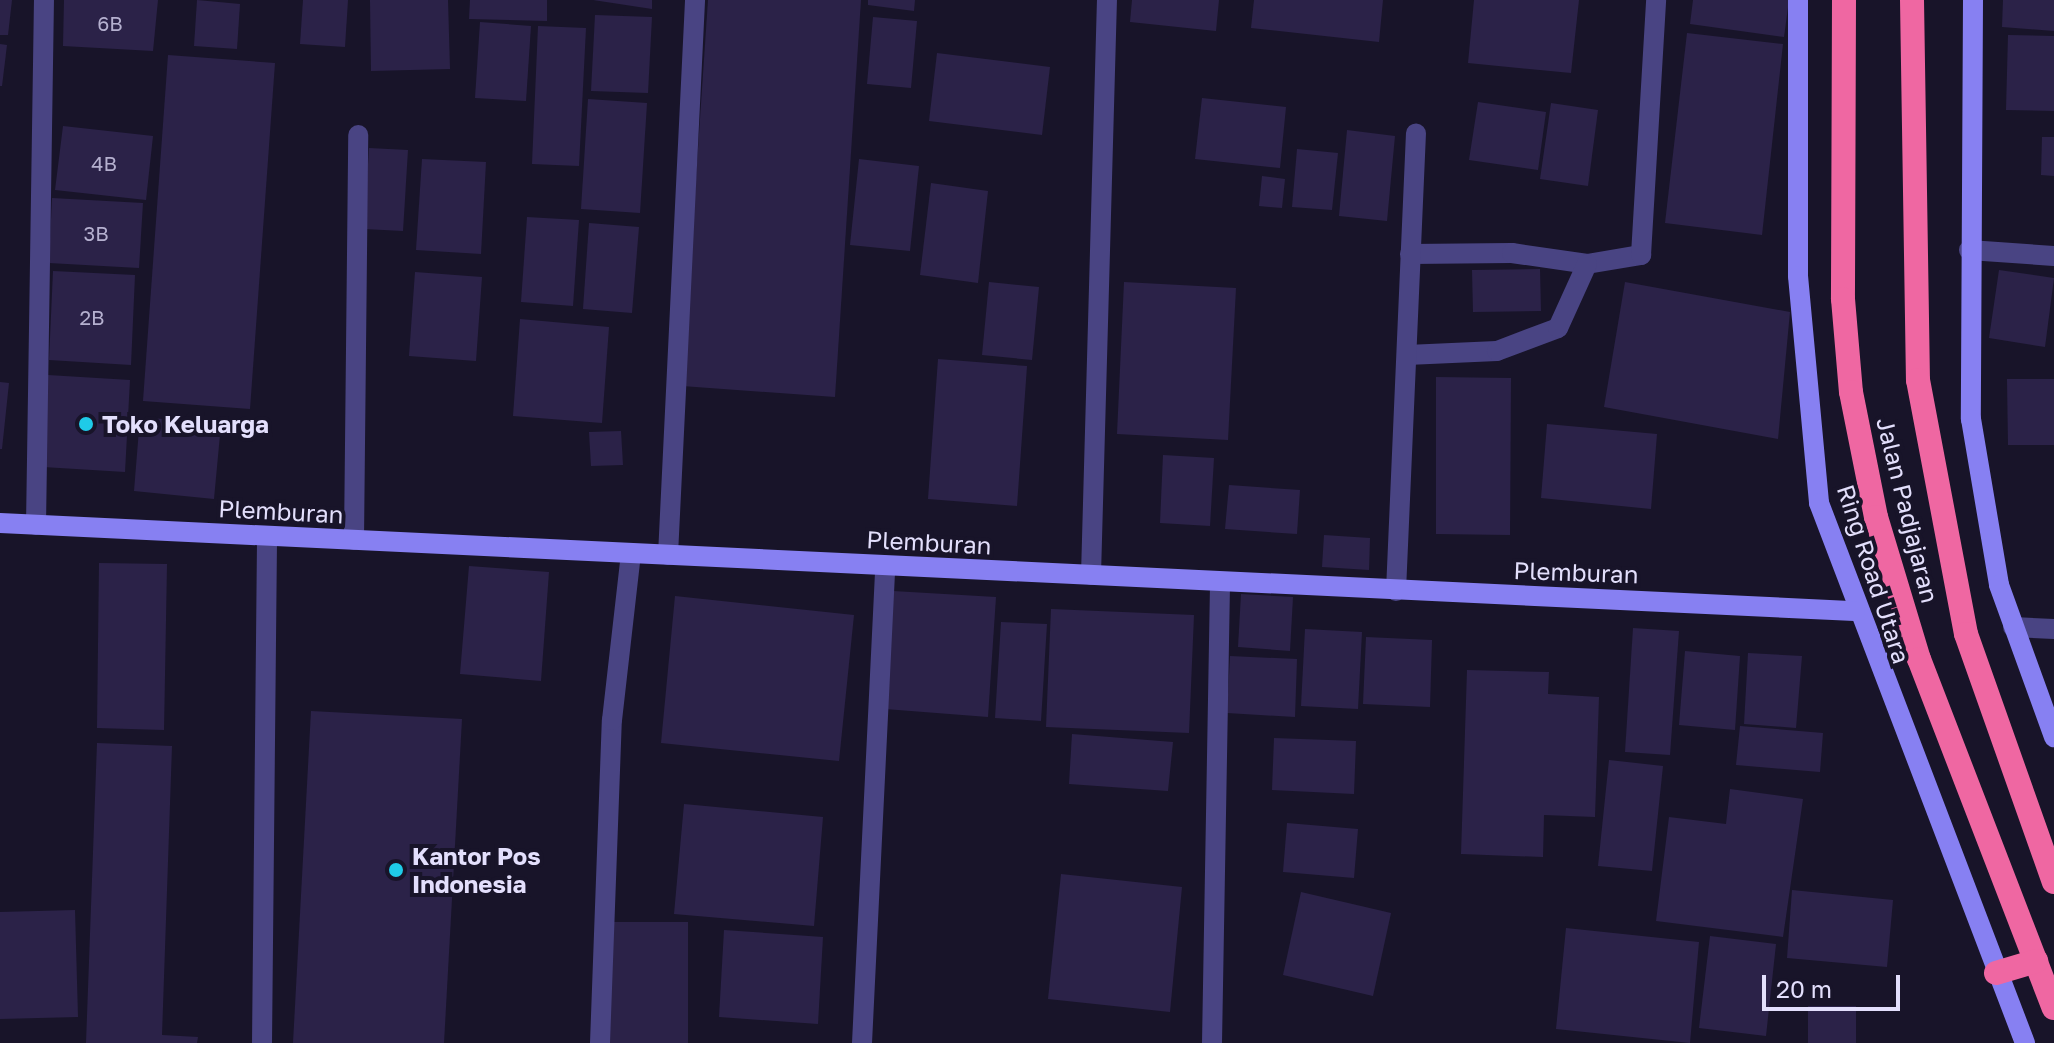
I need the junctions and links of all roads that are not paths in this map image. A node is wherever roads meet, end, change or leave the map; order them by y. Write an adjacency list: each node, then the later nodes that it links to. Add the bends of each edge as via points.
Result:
1 (44, 0): 17 (street)
2 (695, 0): 21 (street)
3 (1107, 0): 23 (street)
4 (1656, 0): 14 (street, via 1641,255)
5 (1798, 0): 26 (street, Ring Road Utara, via 1798,276 1807,425 1819,503)
6 (1844, 0): 31 (highway, Jalan Padjajaran, via 1843,299 1851,392 1873,501 1919,659)
7 (1912, 0): 30 (highway, Jalan Padjajaran, via 1918,380 1966,634)
8 (1973, 0): 11 (street)
9 (1416, 133): 12 (street)
10 (358, 135): 19 (street)
11 (1969, 250): 13 (street); 27 (street, via 1971,419 1981,498)
12 (1410, 254): 14 (street, via 1512,253); 15 (street)
13 (2054, 256)
14 (1587, 264): 15 (street, via 1558,328 1497,351)
15 (1407, 355): 25 (street)
16 (0, 523): 17 (street, Plemburan)
17 (36, 525): 18 (street, Plemburan)
18 (267, 536): 19 (street, Plemburan); 34 (street)
19 (354, 540): 20 (street, Plemburan)
20 (631, 554): 21 (street, Plemburan); 35 (street, via 612,720)
21 (668, 555): 22 (street, Plemburan)
22 (885, 566): 23 (street, Plemburan); 36 (street)
23 (1091, 575): 24 (street, Plemburan)
24 (1220, 582): 25 (street, Plemburan); 37 (street)
25 (1396, 591): 26 (street, Plemburan)
26 (1855, 611): 32 (street, Ring Road Utara)
27 (2013, 627): 28 (street); 29 (street)
28 (2054, 629)
29 (2054, 737)
30 (2054, 882)
31 (2036, 961): 32 (highway); 33 (highway, Jalan Padjajaran)
32 (1996, 973): 38 (street, Ring Road Utara)
33 (2054, 1008)
34 (262, 1043)
35 (600, 1043)
36 (862, 1043)
37 (1212, 1043)
38 (2025, 1043)

